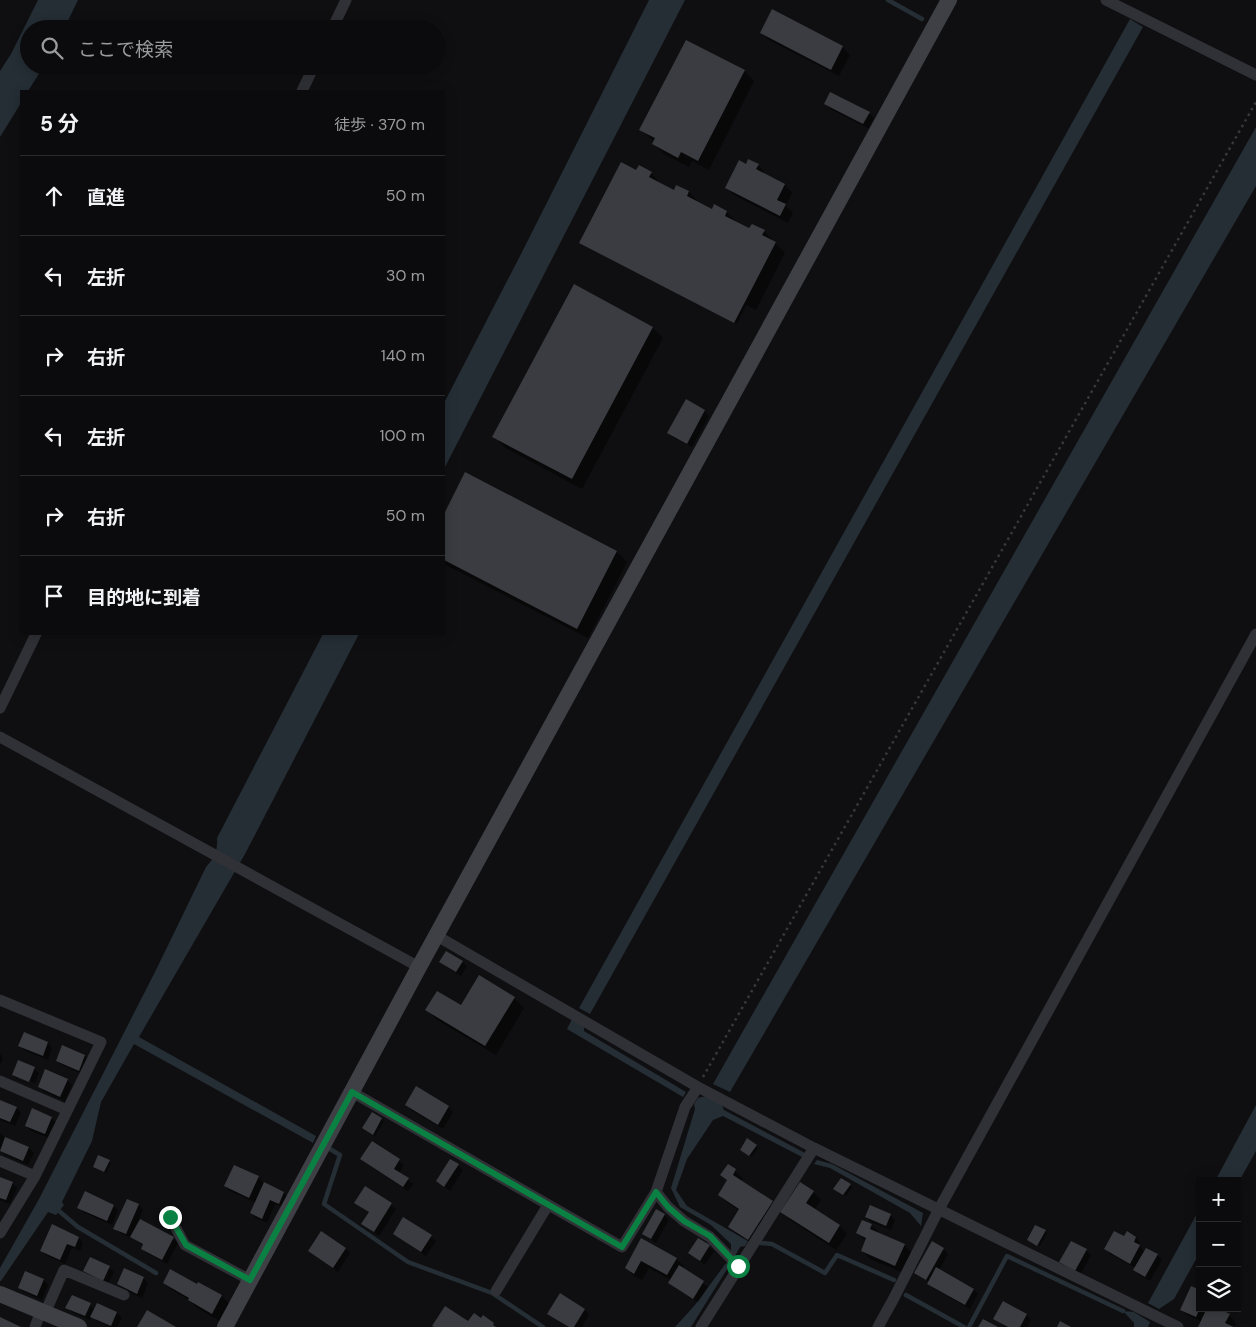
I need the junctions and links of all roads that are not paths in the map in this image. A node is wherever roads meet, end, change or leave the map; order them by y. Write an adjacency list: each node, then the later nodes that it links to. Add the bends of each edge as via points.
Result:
1 (346, 0): 4 (street)
2 (950, 0): 12 (street)
3 (1106, 0): 6 (street)
4 (336, 20)
5 (310, 75): 7 (street)
6 (1256, 75)
7 (302, 90)
8 (1256, 634): 24 (street)
9 (36, 635): 10 (street)
10 (0, 708)
11 (0, 737): 13 (street)
12 (437, 936): 13 (street); 16 (street)
13 (419, 967): 17 (street)
14 (0, 1000): 18 (street, via 101,1042)
15 (0, 1081): 18 (street)
16 (698, 1086): 19 (street); 22 (street, via 685,1107)
17 (352, 1092): 23 (street); 28 (street)
18 (68, 1110): 21 (street)
19 (814, 1148): 24 (street); 27 (street)
20 (0, 1161): 21 (street)
21 (35, 1176): 26 (street)
22 (656, 1192): 23 (street, via 622,1247); 27 (street, via 684,1221 710,1236)
23 (548, 1205): 29 (street)
24 (939, 1209): 37 (street); 38 (street)
25 (170, 1217): 28 (street, via 186,1245)
26 (0, 1233)
27 (738, 1266): 36 (street)
28 (250, 1280): 35 (street)
29 (496, 1291)
30 (0, 1294): 32 (street)
31 (124, 1295): 32 (street, via 64,1270)
32 (43, 1312): 33 (street); 34 (street)
33 (35, 1327)
34 (78, 1327)
35 (225, 1327)
36 (700, 1327)
37 (878, 1327)
38 (1178, 1327)

